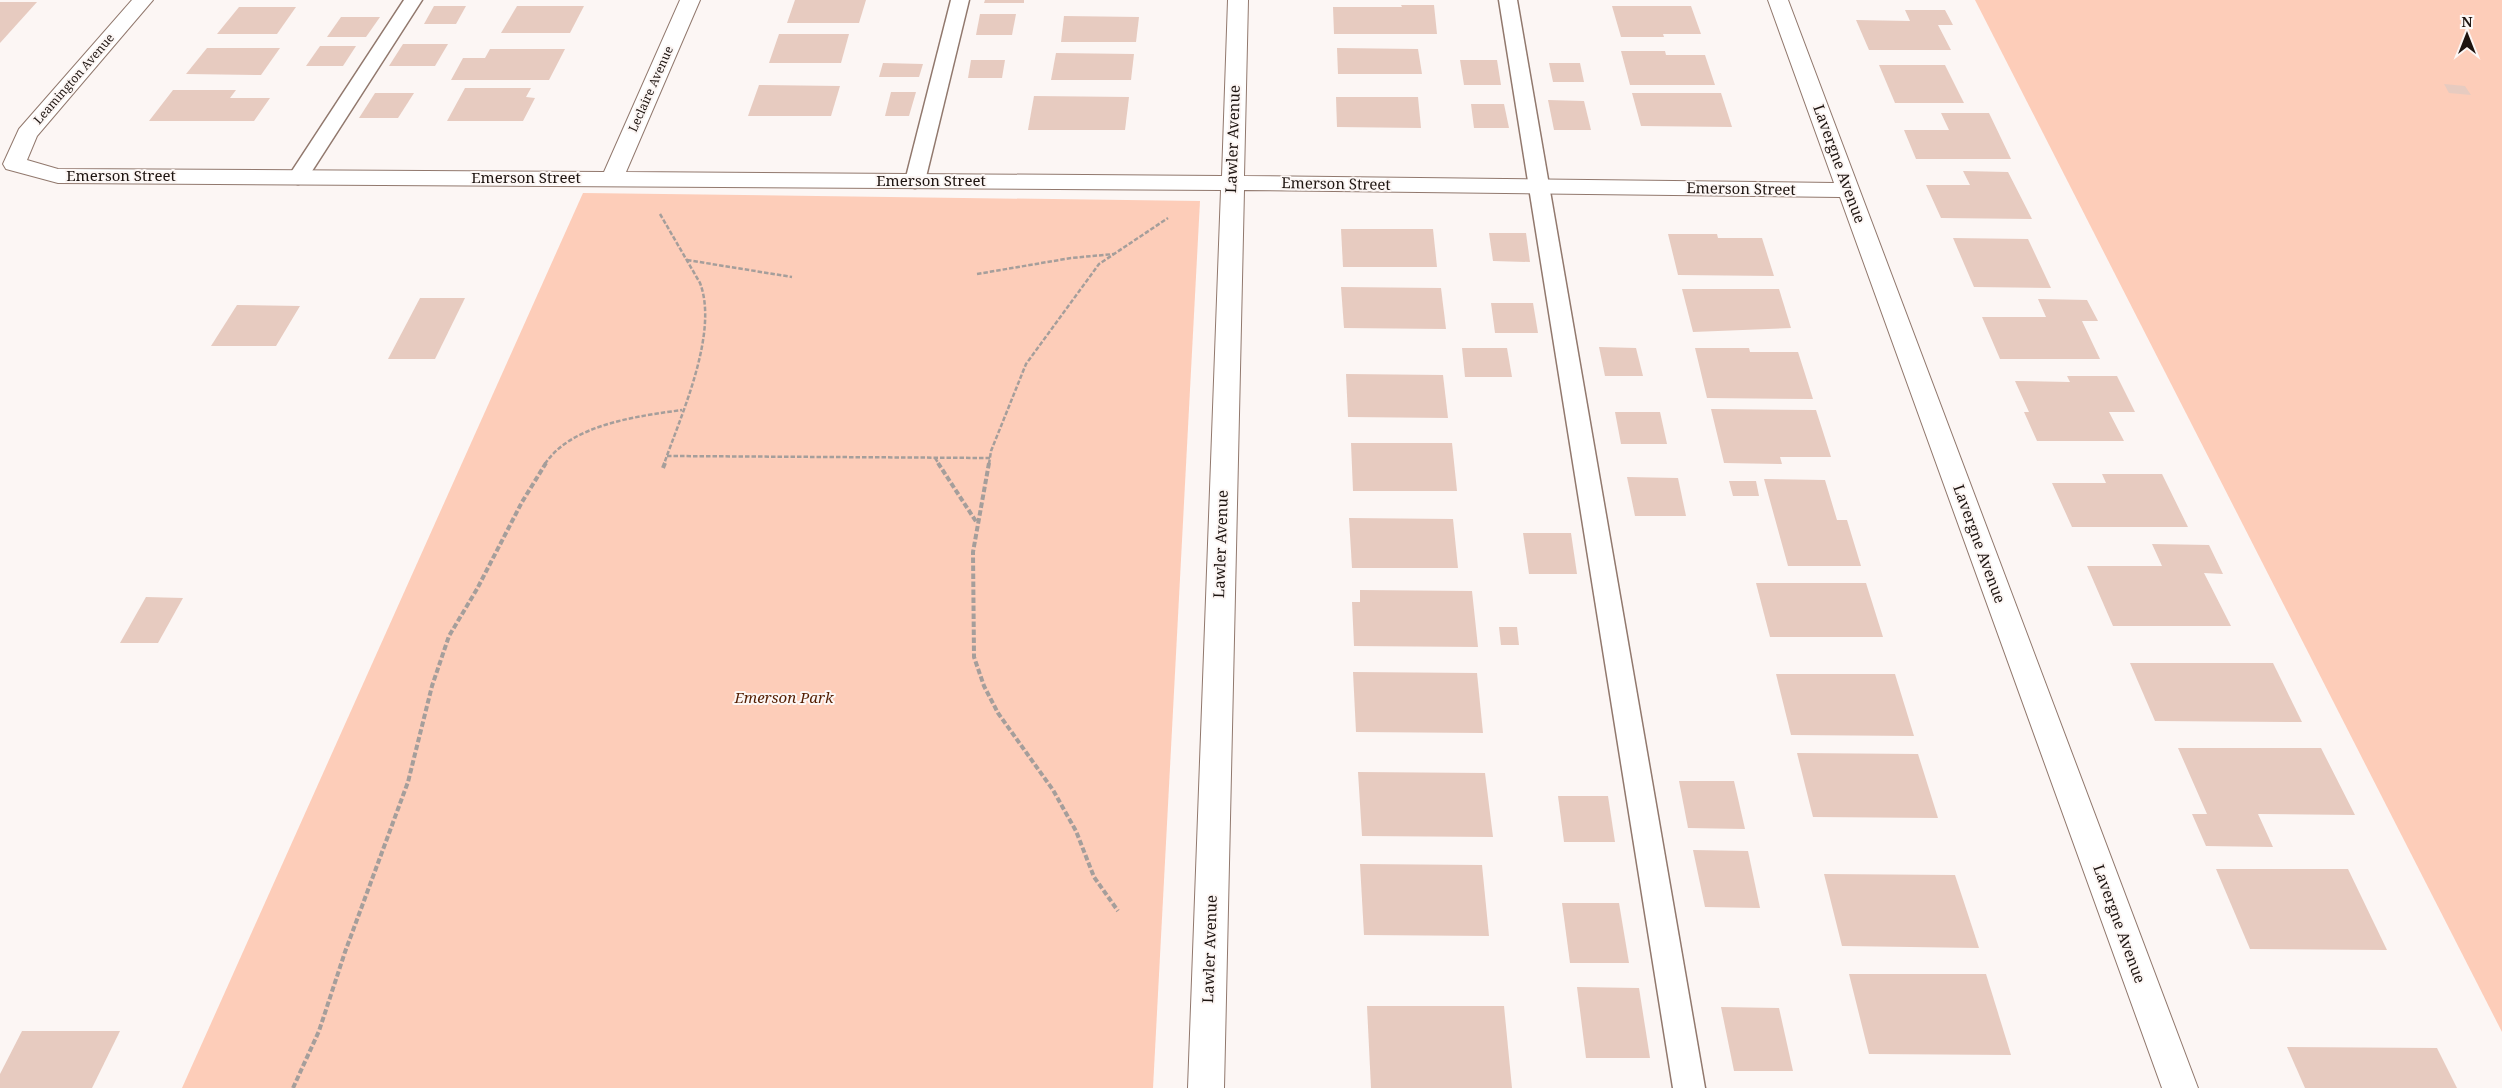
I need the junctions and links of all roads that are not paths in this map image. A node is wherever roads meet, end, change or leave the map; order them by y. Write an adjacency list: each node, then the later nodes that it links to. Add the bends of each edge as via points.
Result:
1 (142, 0): 8 (street, Leamington Avenue, via 27,134)
2 (412, 0): 9 (lane)
3 (690, 0): 10 (street, Leclaire Avenue)
4 (960, 0): 11 (lane)
5 (1238, 0): 12 (street, Lawler Avenue)
6 (1508, 0): 13 (lane)
7 (1778, 0): 14 (street, Lavergne Avenue)
8 (14, 164): 9 (street, Emerson Street, via 58,176)
9 (298, 177): 10 (street, Emerson Street)
10 (612, 178): 11 (street, Emerson Street)
11 (916, 181): 12 (street, Emerson Street)
12 (1231, 182): 13 (street, Emerson Street); 15 (street, Lawler Avenue)
13 (1538, 186): 14 (street, Emerson Street); 16 (lane)
14 (1848, 190): 17 (street, Lavergne Avenue)
15 (1206, 1088)
16 (1689, 1088)
17 (2180, 1088)

